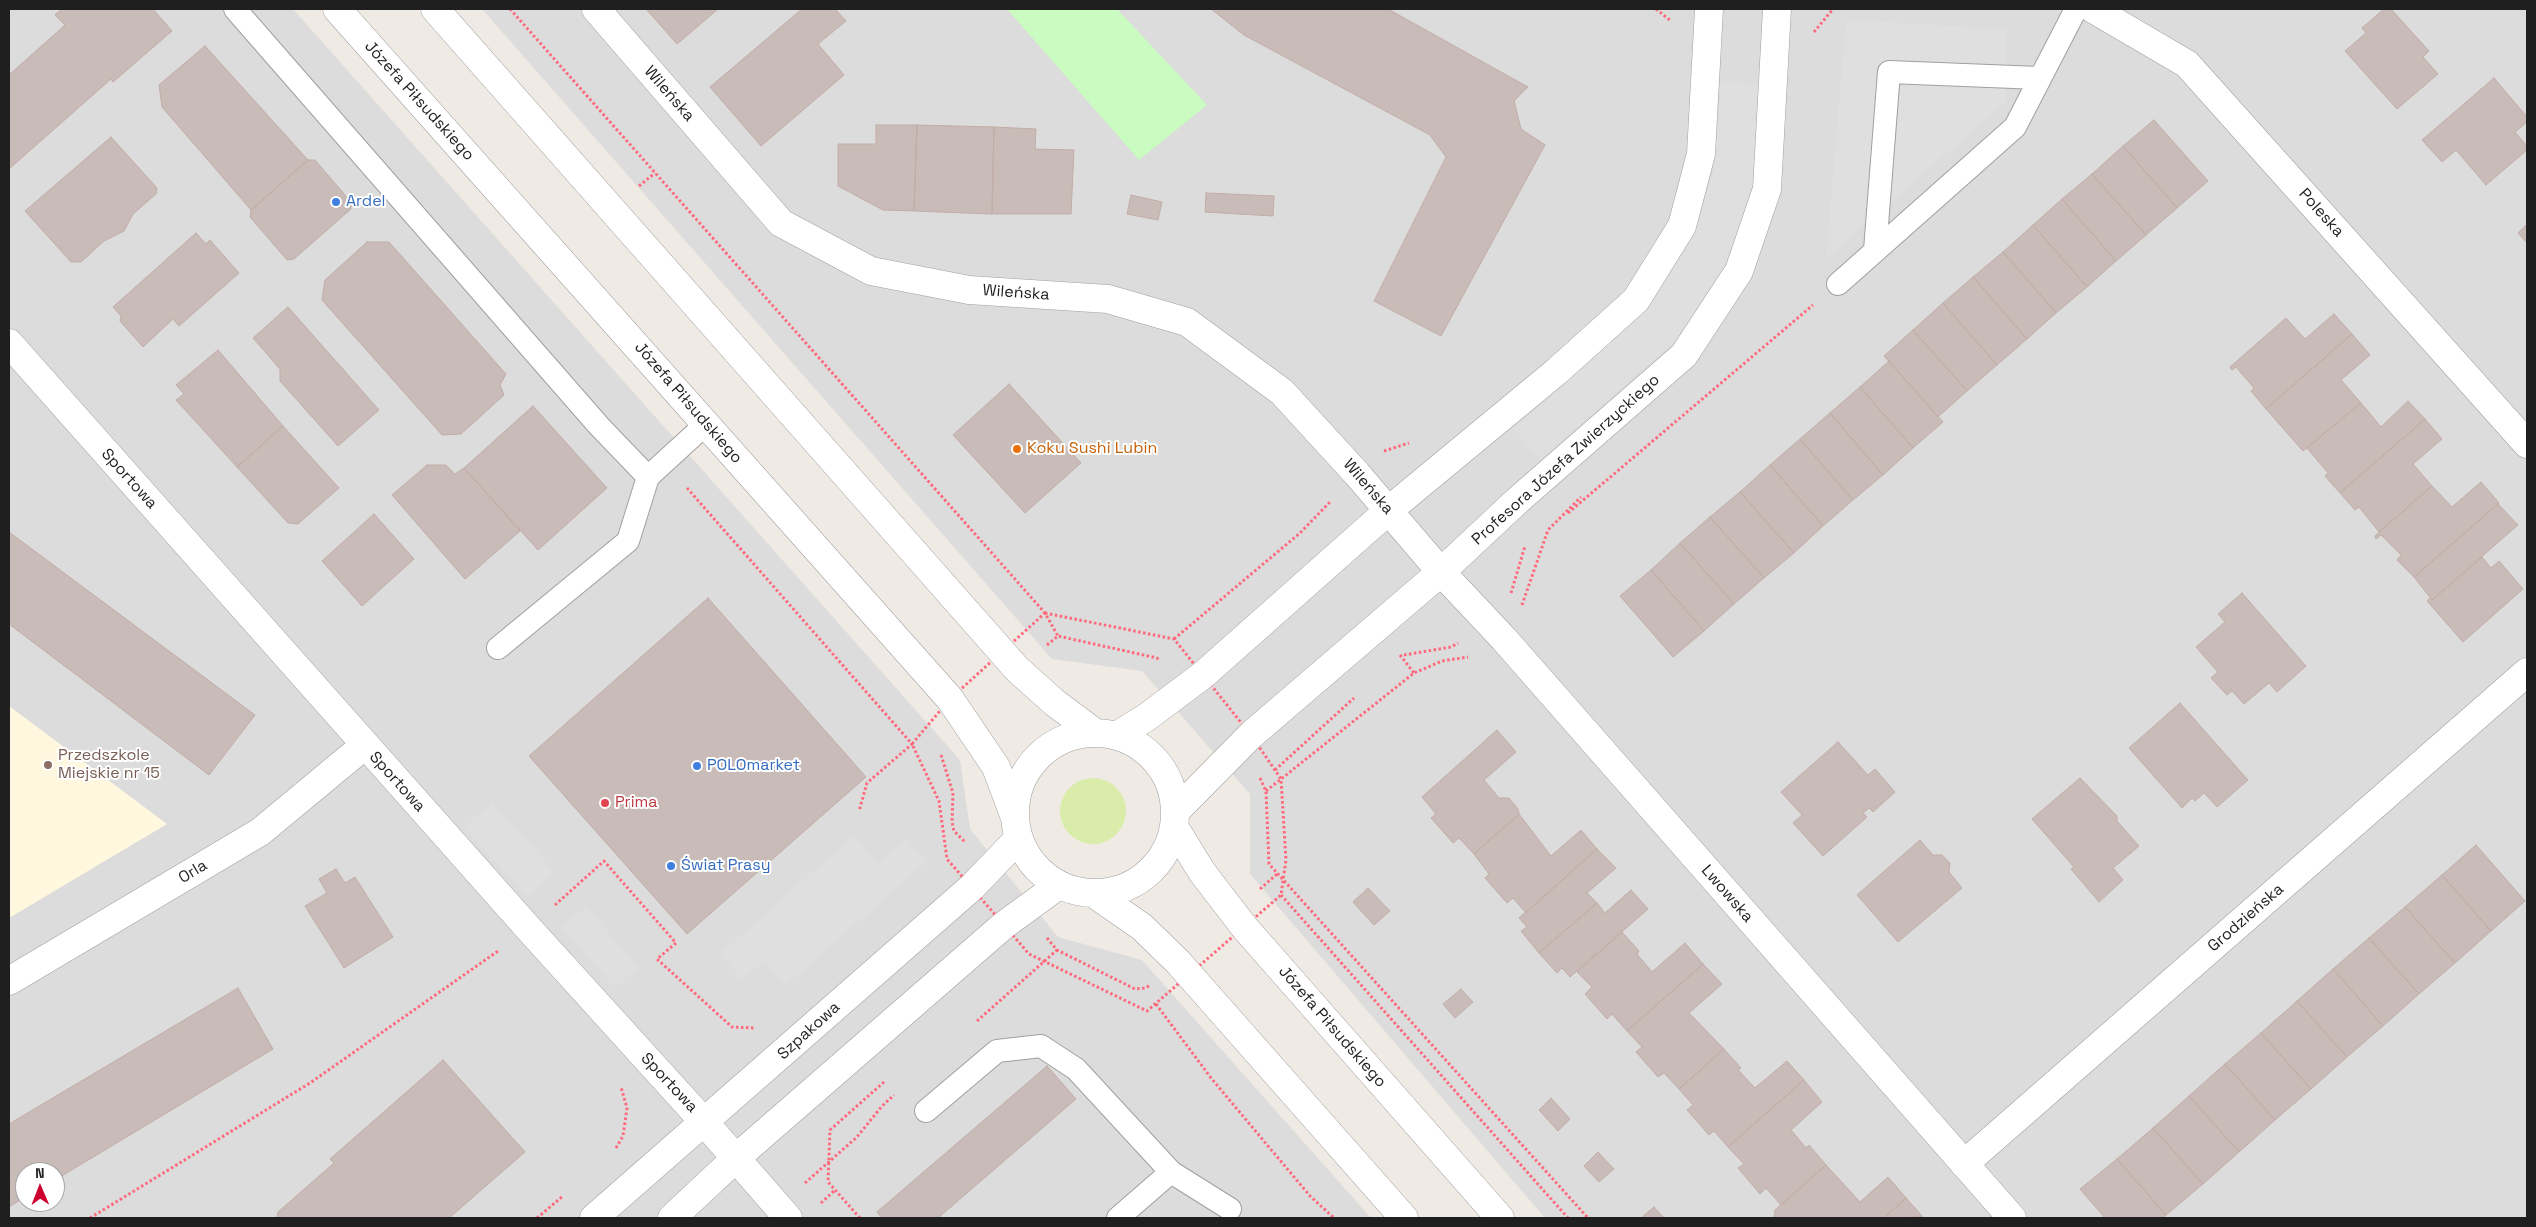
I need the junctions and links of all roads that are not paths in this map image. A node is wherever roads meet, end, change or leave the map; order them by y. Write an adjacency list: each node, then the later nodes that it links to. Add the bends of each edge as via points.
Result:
1 (235, 9): 15 (lane, via 599,426)
2 (337, 9): 13 (street, Józefa Piłsudskiego)
3 (435, 9): 20 (street, via 1017,670 1055,704)
4 (596, 9): 16 (street, Wileńska, via 781,223 871,271 969,290 1108,299 1187,322 1282,392)
5 (1709, 9): 16 (street, via 1701,154 1682,226 1636,300 1556,372)
6 (1777, 9): 17 (street, Profesora Józefa Zwierzyckiego, via 1767,189 1739,271 1684,355)
7 (2076, 9): 9 (lane)
8 (2093, 9): 14 (street, Poleska, via 2187,64)
9 (2039, 78): 10 (lane, via 2015,127); 10 (lane, via 1889,72)
10 (1876, 250): 11 (lane)
11 (1838, 284)
12 (9, 343): 21 (street, Sportowa)
13 (706, 424): 15 (lane); 23 (street, Józefa Piłsudskiego, via 950,699 996,767)
14 (2527, 444)
15 (648, 477): 18 (lane, via 628,541)
16 (1388, 510): 17 (street, Wileńska); 20 (street, via 1184,689)
17 (1441, 572): 22 (street, Profesora Józefa Zwierzyckiego, via 1236,750); 30 (street, Lwowska, via 1496,630)
18 (498, 648)
19 (2527, 672): 30 (street, Grodzieńska)
20 (1106, 733): 22 (street, via 1141,746 1160,764 1172,786); 23 (street, via 1069,736 1046,748 1028,766 1017,789)
21 (365, 745): 26 (street, Orla, via 260,832); 28 (street, Sportowa)
22 (1175, 820): 25 (street, via 1164,855 1146,876 1121,889); 38 (street, Józefa Piłsudskiego, via 1202,872 1232,913)
23 (1016, 827): 24 (street, via 1028,858); 28 (street, Szpakowa, via 989,869)
24 (1058, 885): 25 (street); 29 (street, via 1024,910)
25 (1094, 893): 37 (street, via 1142,927 1178,962)
26 (9, 981)
27 (926, 1111): 31 (lane, via 997,1051 1041,1046 1076,1069)
28 (705, 1122): 29 (street, Sportowa); 33 (street, Szpakowa)
29 (736, 1158): 34 (street); 35 (street, Sportowa)
30 (1964, 1164): 39 (street, Lwowska)
31 (1171, 1172): 32 (lane); 36 (lane)
32 (1230, 1209)
33 (594, 1218)
34 (672, 1218)
35 (788, 1218)
36 (1118, 1218)
37 (1404, 1218)
38 (1500, 1218)
39 (2012, 1218)

